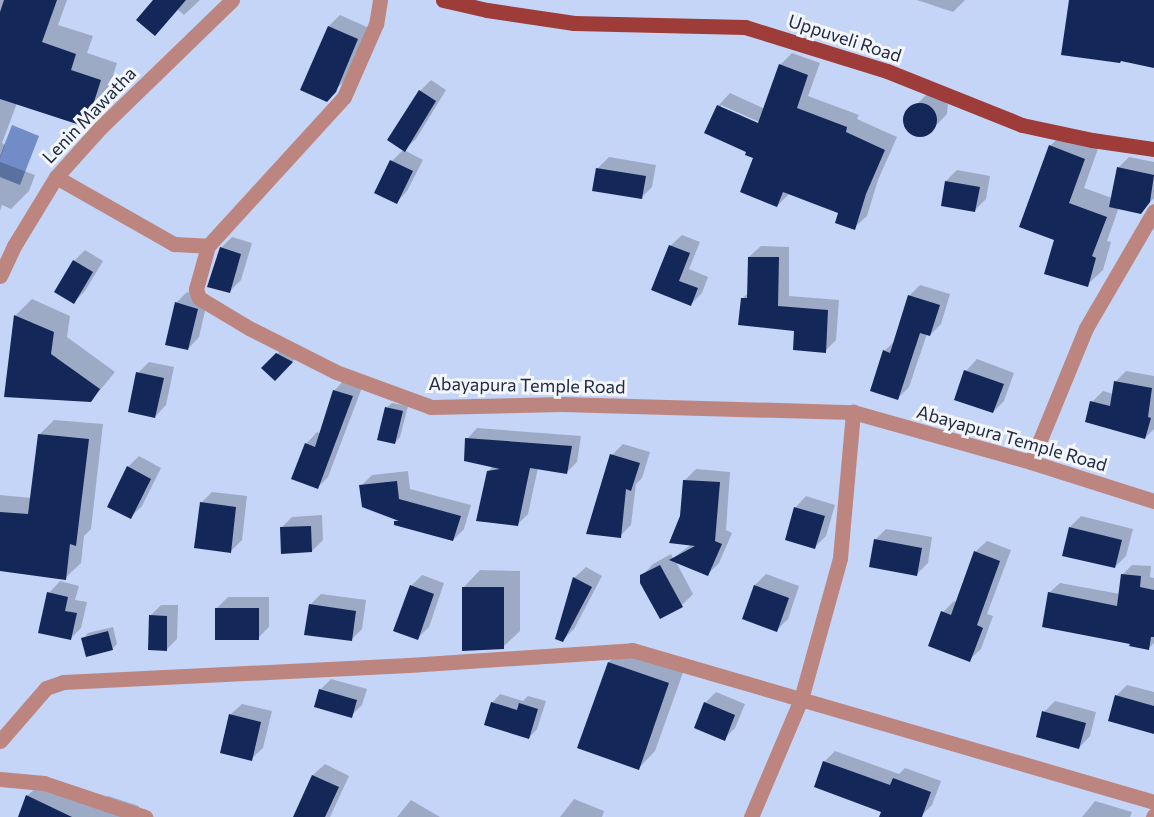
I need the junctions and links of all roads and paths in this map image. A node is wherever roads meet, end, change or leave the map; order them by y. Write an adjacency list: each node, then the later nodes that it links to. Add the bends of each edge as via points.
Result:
1 (232, 0): 5 (street, Lenin Mawatha, via 100,128)
2 (380, 0): 7 (street, Abayapura Temple Road, via 376,24 344,97)
3 (443, 0): 4 (main road, Uppuveli Road, via 574,22 745,27 887,71 1022,125)
4 (1154, 149)
5 (56, 177): 7 (street, via 174,244); 8 (street, Lenin Mawatha)
6 (1154, 211): 10 (street, via 1086,328)
7 (208, 246): 9 (street, Abayapura Temple Road, via 196,289 199,298 336,372 431,407 562,404)
8 (0, 276)
9 (853, 412): 10 (street, Abayapura Temple Road); 12 (street, via 840,558)
10 (1031, 462): 11 (street, Abayapura Temple Road)
11 (1154, 501)
12 (801, 699): 13 (street, via 632,650 63,682 46,688); 15 (street); 17 (street)
13 (0, 741)
14 (0, 779): 16 (street, via 44,783)
15 (1154, 802)
16 (145, 817)
17 (751, 817)

